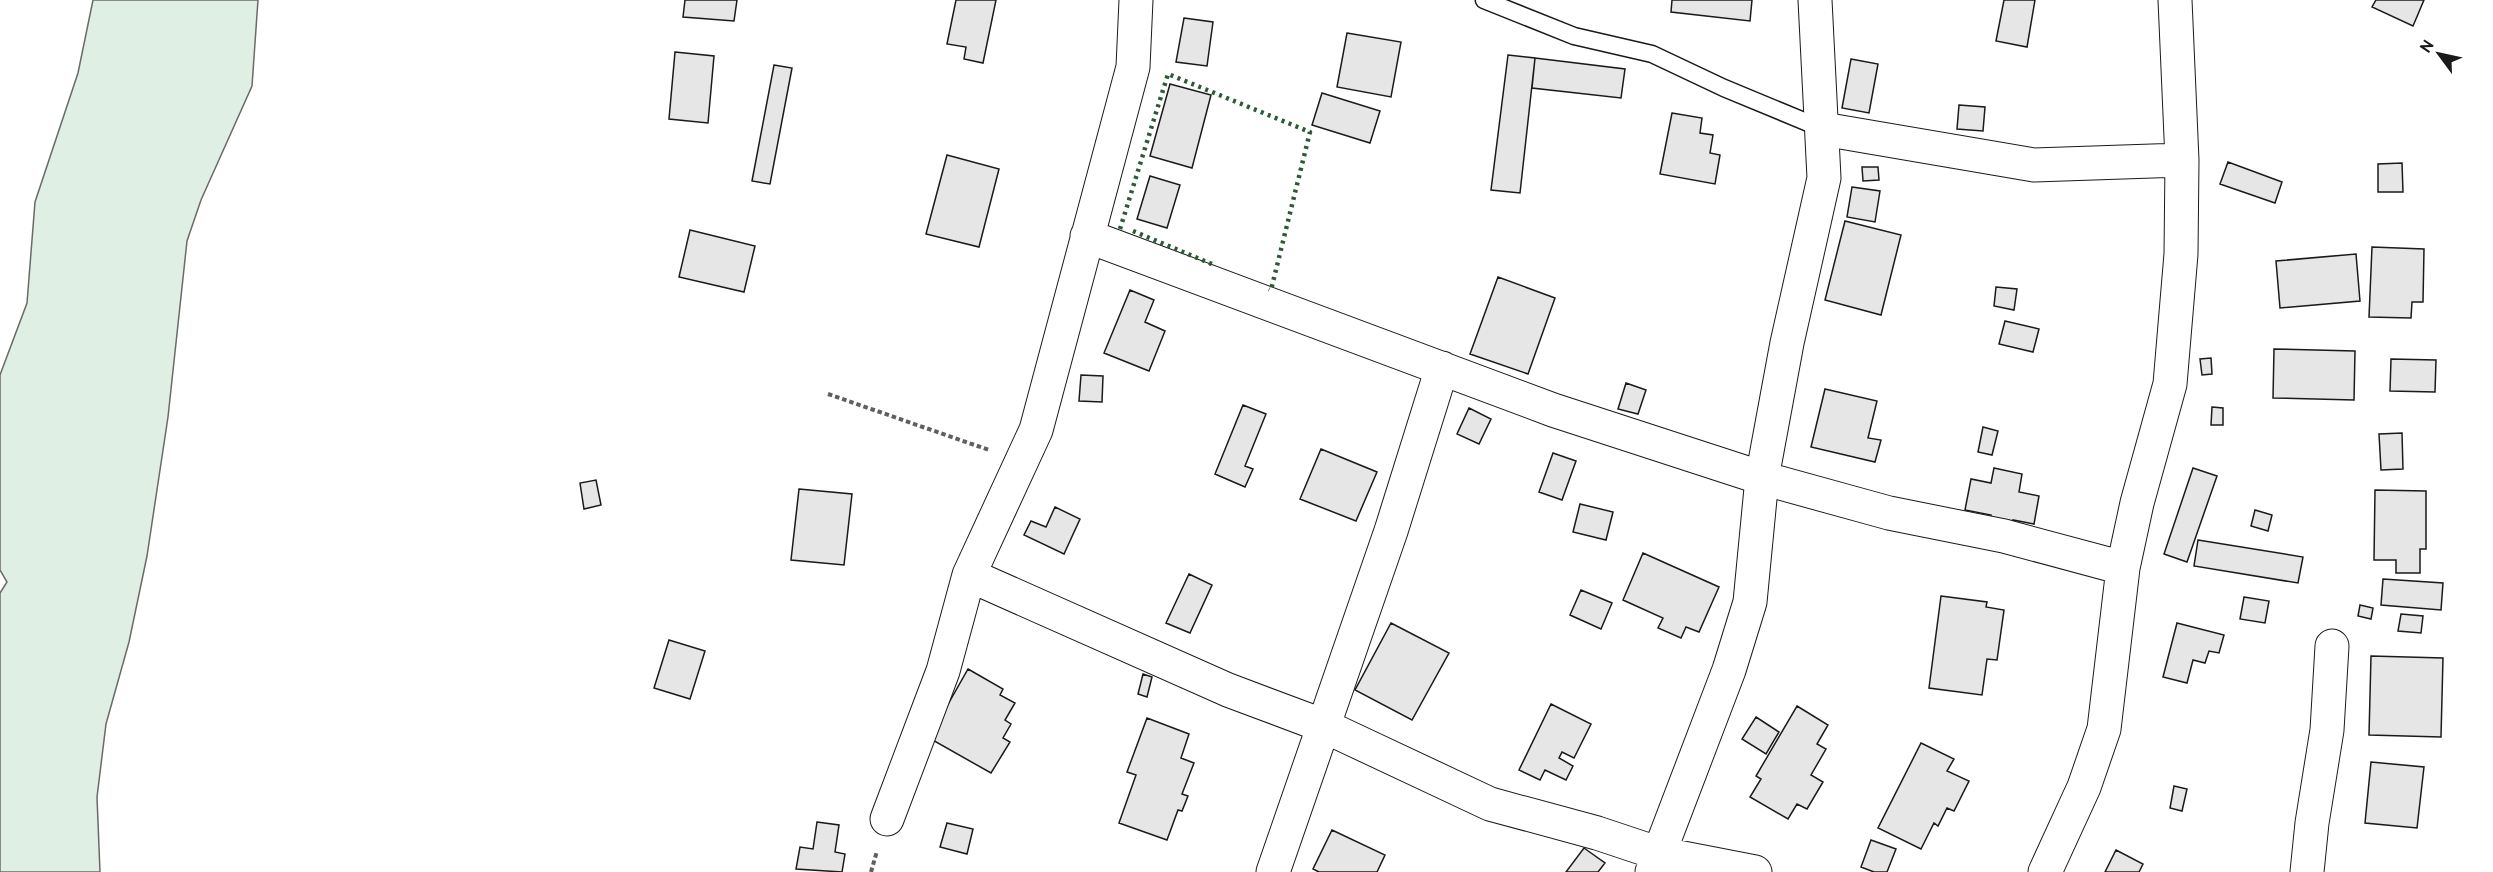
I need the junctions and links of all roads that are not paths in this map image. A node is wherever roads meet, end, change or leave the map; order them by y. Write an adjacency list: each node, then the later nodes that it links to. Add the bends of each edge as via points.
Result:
1 (1136, 0): 7 (street, via 1133,67)
2 (1484, 0): 5 (lane, via 1574,36 1652,54)
3 (1815, 0): 5 (street)
4 (2175, 0): 6 (street)
5 (1823, 129): 6 (street, via 2034,165); 9 (street, via 1824,178)
6 (2182, 160): 10 (street, via 2181,254 2170,384)
7 (1087, 236): 8 (street); 11 (street, via 1036,430)
8 (1442, 368): 9 (street, via 1553,410); 13 (street)
9 (1761, 478): 10 (street, via 1888,513 2004,536); 15 (street, via 1750,602 1729,670)
10 (2123, 568): 18 (street, via 2104,729 2084,787)
11 (969, 574): 13 (street, via 1228,690); 14 (street, via 943,671)
12 (2332, 646): 19 (street, via 2327,730)
13 (1324, 726): 15 (street, via 1490,804 1597,833); 16 (street)
14 (887, 819)
15 (1654, 863): 17 (street)
16 (1273, 872)
17 (1755, 872)
18 (2044, 872)
19 (2307, 872)

